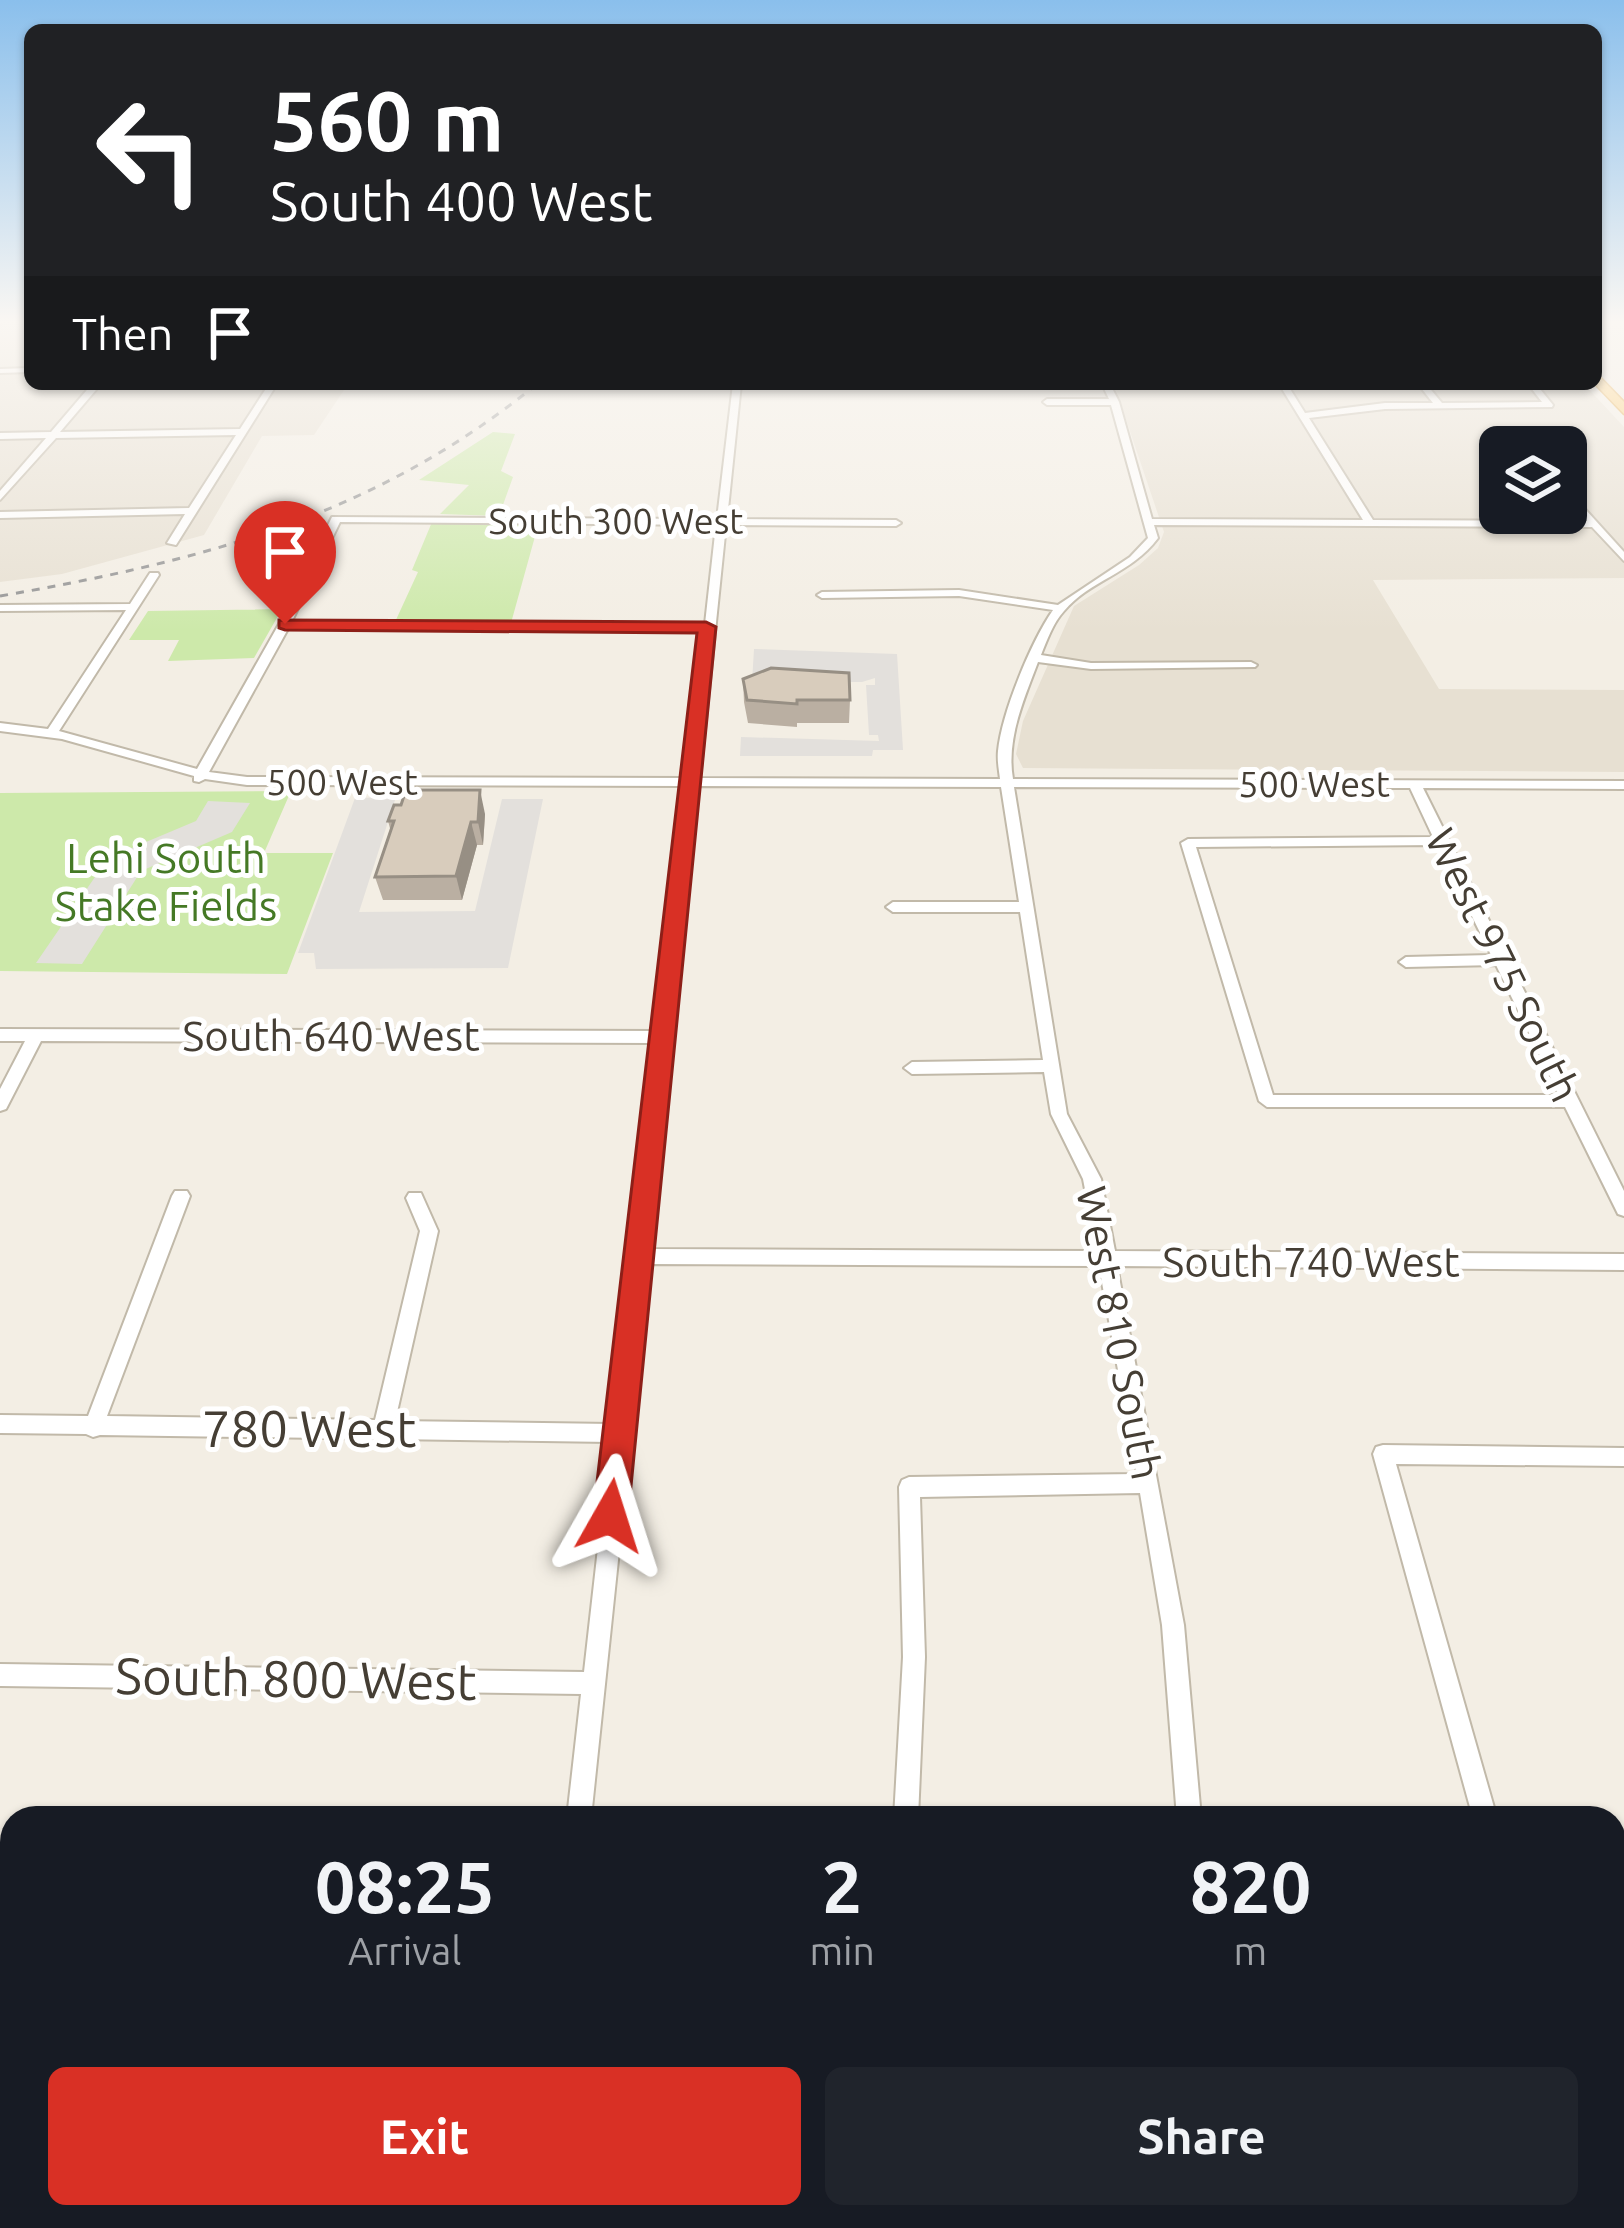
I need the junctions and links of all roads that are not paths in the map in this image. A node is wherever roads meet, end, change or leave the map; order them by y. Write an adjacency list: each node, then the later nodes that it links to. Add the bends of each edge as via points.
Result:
1 (62, 423): 7 (street)
2 (247, 423): 6 (street)
3 (732, 423): 13 (street)
4 (1121, 423): 14 (street)
5 (1307, 423): 16 (street)
6 (242, 431): 7 (street); 10 (street)
7 (52, 434): 8 (street); 9 (street)
8 (0, 436)
9 (0, 497)
10 (193, 511): 11 (street); 18 (street)
11 (0, 515)
12 (1587, 516): 17 (street)
13 (719, 521): 15 (street, South 300 West); 25 (street, South 300 West, via 336,519); 26 (street)
14 (1148, 522): 16 (street); 24 (street, via 1153,538 1144,553)
15 (896, 523)
16 (1369, 523): 17 (street)
17 (1594, 524): 19 (street)
18 (172, 543)
19 (1624, 558)
20 (154, 575): 22 (street)
21 (822, 595): 24 (street, via 959,593)
22 (134, 607): 23 (street); 30 (street)
23 (0, 608)
24 (1059, 608): 27 (street, West 810 South)
25 (285, 624): 26 (street); 31 (street)
26 (706, 627): 32 (street)
27 (1037, 658): 28 (street, via 1091,666); 33 (street, West 810 South, via 1008,722)
28 (1251, 665)
29 (0, 727): 30 (street, 500 West)
30 (54, 730): 31 (street, 500 West)
31 (199, 778): 32 (street, 500 West)
32 (692, 784): 33 (street, 500 West); 43 (street)
33 (1005, 784): 34 (street, 500 West); 38 (street, West 810 South)
34 (1414, 784): 35 (street, 500 West); 36 (street, West 975 South)
35 (1624, 785)
36 (1442, 841): 39 (street, West 975 South); 46 (street, via 1188,843 1268,1101)
37 (893, 907): 38 (street)
38 (1025, 907): 44 (street, West 810 South)
39 (1501, 960): 40 (street); 46 (street, West 975 South)
40 (1406, 962)
41 (0, 1035): 42 (street, South 640 West)
42 (36, 1035): 43 (street, South 640 West); 47 (street)
43 (662, 1037): 51 (street)
44 (1051, 1066): 45 (street); 52 (street, West 810 South, via 1059,1114 1093,1179)
45 (912, 1068)
46 (1570, 1101): 50 (street, West 975 South)
47 (0, 1105)
48 (181, 1196): 55 (street)
49 (415, 1198): 56 (street, via 429,1231)
50 (1624, 1209)
51 (638, 1256): 52 (street, South 740 West); 57 (street)
52 (1107, 1261): 53 (street, South 740 West); 59 (street, West 810 South)
53 (1624, 1262)
54 (0, 1424): 55 (street, 780 West)
55 (93, 1428): 56 (street, 780 West)
56 (383, 1429): 57 (street, 780 West)
57 (620, 1432): 61 (street)
58 (1624, 1456): 65 (street, via 1383,1454)
59 (1149, 1484): 63 (street, via 909,1487 914,1657); 64 (street, West 810 South, via 1173,1625)
60 (0, 1675): 61 (street, South 800 West)
61 (592, 1683): 62 (street)
62 (580, 1806)
63 (907, 1806)
64 (1188, 1806)
65 (1482, 1806)

